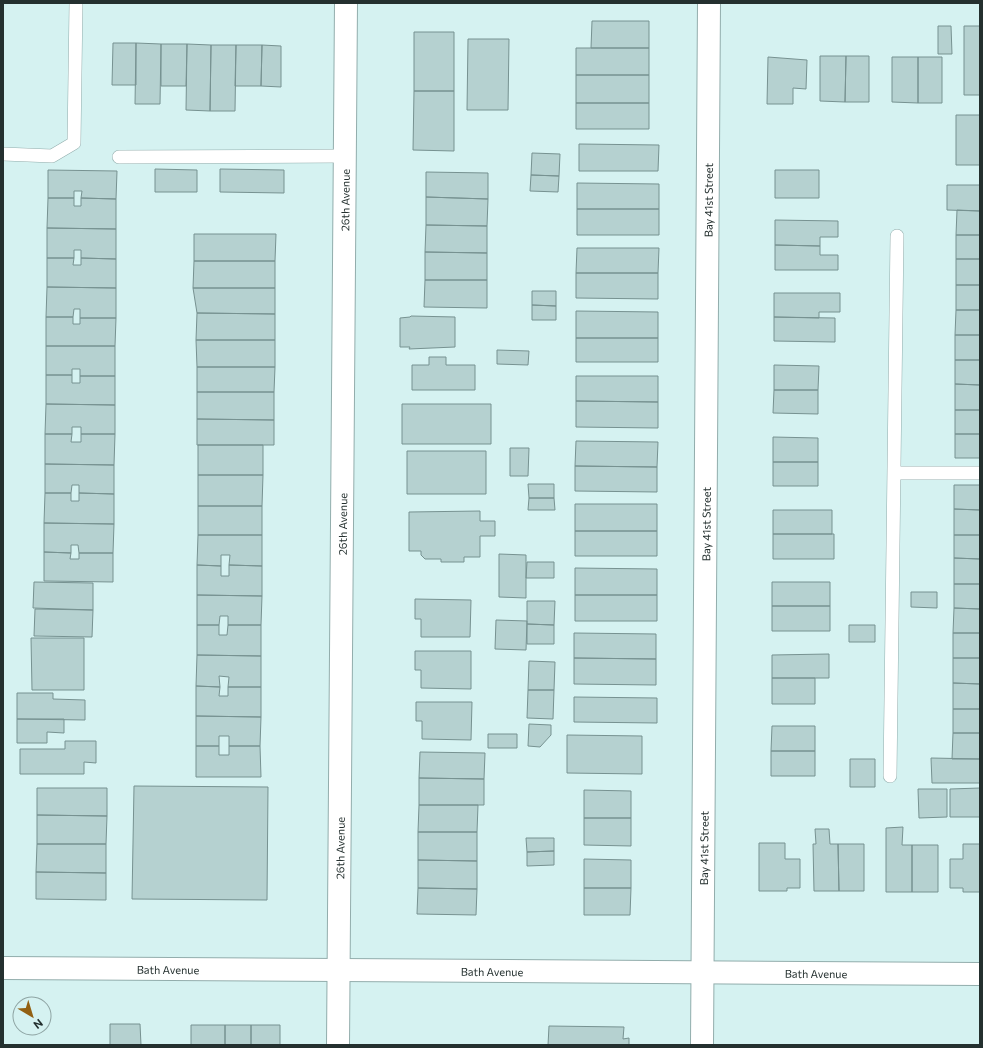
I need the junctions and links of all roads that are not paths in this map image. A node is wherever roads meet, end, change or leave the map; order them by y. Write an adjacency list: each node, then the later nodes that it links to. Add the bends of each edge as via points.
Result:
1 (76, 3): 4 (lane, via 74,143 52,156)
2 (346, 3): 5 (street, 26th Avenue)
3 (709, 3): 13 (street, Bay 41st Street)
4 (3, 154)
5 (345, 156): 6 (lane); 12 (street, 26th Avenue)
6 (119, 157)
7 (897, 236): 8 (lane)
8 (894, 473): 9 (lane); 10 (lane)
9 (980, 473)
10 (890, 776)
11 (3, 968): 12 (street, Bath Avenue)
12 (338, 970): 13 (street, Bath Avenue); 15 (street, 26th Avenue)
13 (702, 972): 14 (street, Bath Avenue); 16 (street, Bay 41st Street)
14 (980, 974)
15 (338, 1045)
16 (702, 1045)

